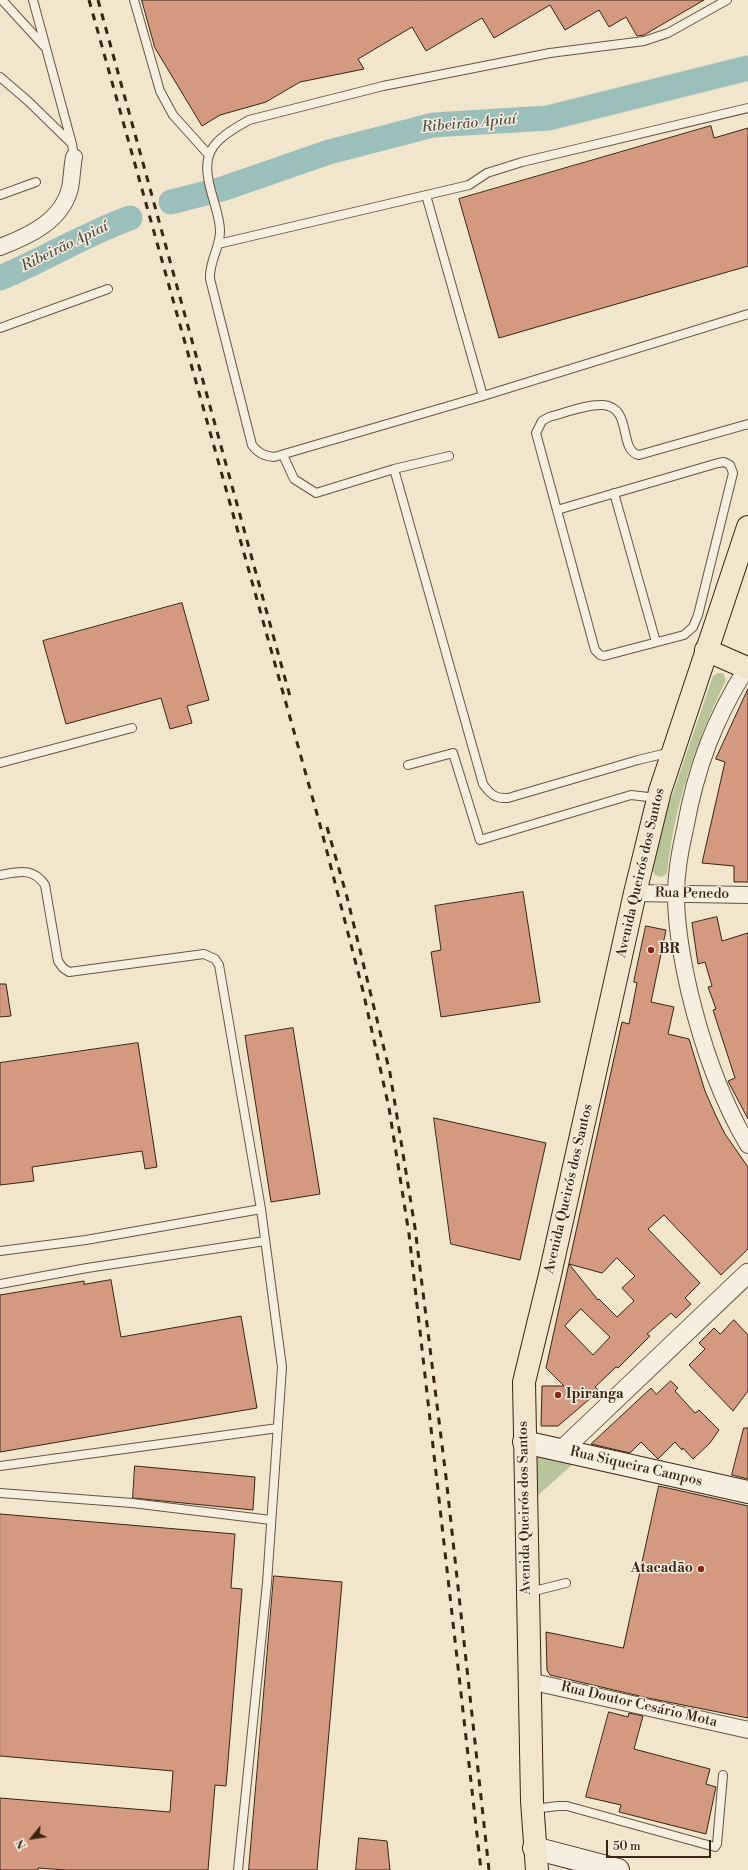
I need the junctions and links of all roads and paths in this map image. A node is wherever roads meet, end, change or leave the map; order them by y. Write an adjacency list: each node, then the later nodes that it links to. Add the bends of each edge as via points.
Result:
1 (2, 0): 5 (lane)
2 (33, 0): 5 (lane)
3 (134, 0): 9 (lane, via 160,91 173,115)
4 (727, 0): 9 (lane, via 668,33 644,41 550,53 383,86 249,120 218,141)
5 (47, 49): 8 (lane)
6 (0, 77): 8 (lane, via 28,101)
7 (748, 108): 12 (lane, via 522,162 487,173 469,185)
8 (73, 151): 14 (street, via 70,188 64,205 54,217 37,230)
9 (208, 154): 13 (lane, via 208,181 220,221)
10 (36, 182): 11 (lane)
11 (0, 195)
12 (426, 195): 13 (lane); 18 (lane)
13 (218, 244): 20 (lane, via 210,268 210,279 252,445 265,456)
14 (0, 248)
15 (108, 289): 17 (lane)
16 (748, 314): 18 (lane)
17 (0, 328)
18 (483, 396): 20 (lane)
19 (748, 424): 24 (lane, via 640,455 632,452 622,418 611,407 596,405 549,417 538,426 536,433)
20 (283, 455): 22 (lane, via 294,479 316,493)
21 (449, 456): 22 (lane)
22 (394, 469): 30 (lane, via 483,784 491,795 500,799 508,798)
23 (614, 493): 24 (lane); 26 (lane); 26 (lane, via 718,462 724,462 732,468 728,495 693,627 684,635)
24 (557, 510): 26 (lane, via 595,650 604,656)
25 (748, 527): 27 (main road, Avenida Queirós dos Santos)
26 (656, 642)
27 (706, 650): 28 (main road); 30 (main road, Avenida Queirós dos Santos)
28 (748, 667): 36 (street, via 722,711 696,775 682,840)
29 (132, 728): 31 (lane)
30 (672, 752): 33 (main road, Avenida Queirós dos Santos)
31 (0, 763)
32 (408, 766): 33 (lane, via 453,753 480,840 631,795)
33 (658, 798): 35 (main road, Avenida Queirós dos Santos)
34 (0, 875): 39 (lane, via 31,872 40,876 45,885 58,961 69,972 204,954 215,958 219,965)
35 (635, 892): 36 (street, Rua Penedo); 45 (main road, Avenida Queirós dos Santos, via 524,1382)
36 (676, 894): 37 (street, Rua Penedo); 38 (street, via 684,967 707,1056 731,1117)
37 (748, 895)
38 (748, 1145)
39 (261, 1209): 40 (lane); 41 (lane, via 86,1240)
40 (265, 1241): 43 (lane); 44 (lane, via 282,1367)
41 (0, 1251)
42 (748, 1273): 46 (street)
43 (0, 1284)
44 (278, 1428): 47 (lane); 50 (lane)
45 (524, 1442): 46 (main road, Rua Siqueira Campos); 52 (main road, Avenida Queirós dos Santos)
46 (562, 1450): 48 (main road, Rua Siqueira Campos, via 659,1477)
47 (0, 1466)
48 (748, 1492)
49 (0, 1493): 50 (lane, via 132,1503)
50 (271, 1520): 58 (lane)
51 (566, 1583): 52 (lane)
52 (527, 1592): 53 (main road, Avenida Queirós dos Santos)
53 (529, 1681): 54 (street, Rua Doutor Cesário Mota); 56 (main road, Avenida Queirós dos Santos)
54 (748, 1730)
55 (723, 1775): 56 (lane, via 716,1847 567,1806)
56 (532, 1809): 57 (main road, Avenida Queirós dos Santos)
57 (534, 1848): 59 (main road, Avenida Queirós dos Santos); 60 (main road)
58 (238, 1870)
59 (537, 1870)
60 (618, 1870)

